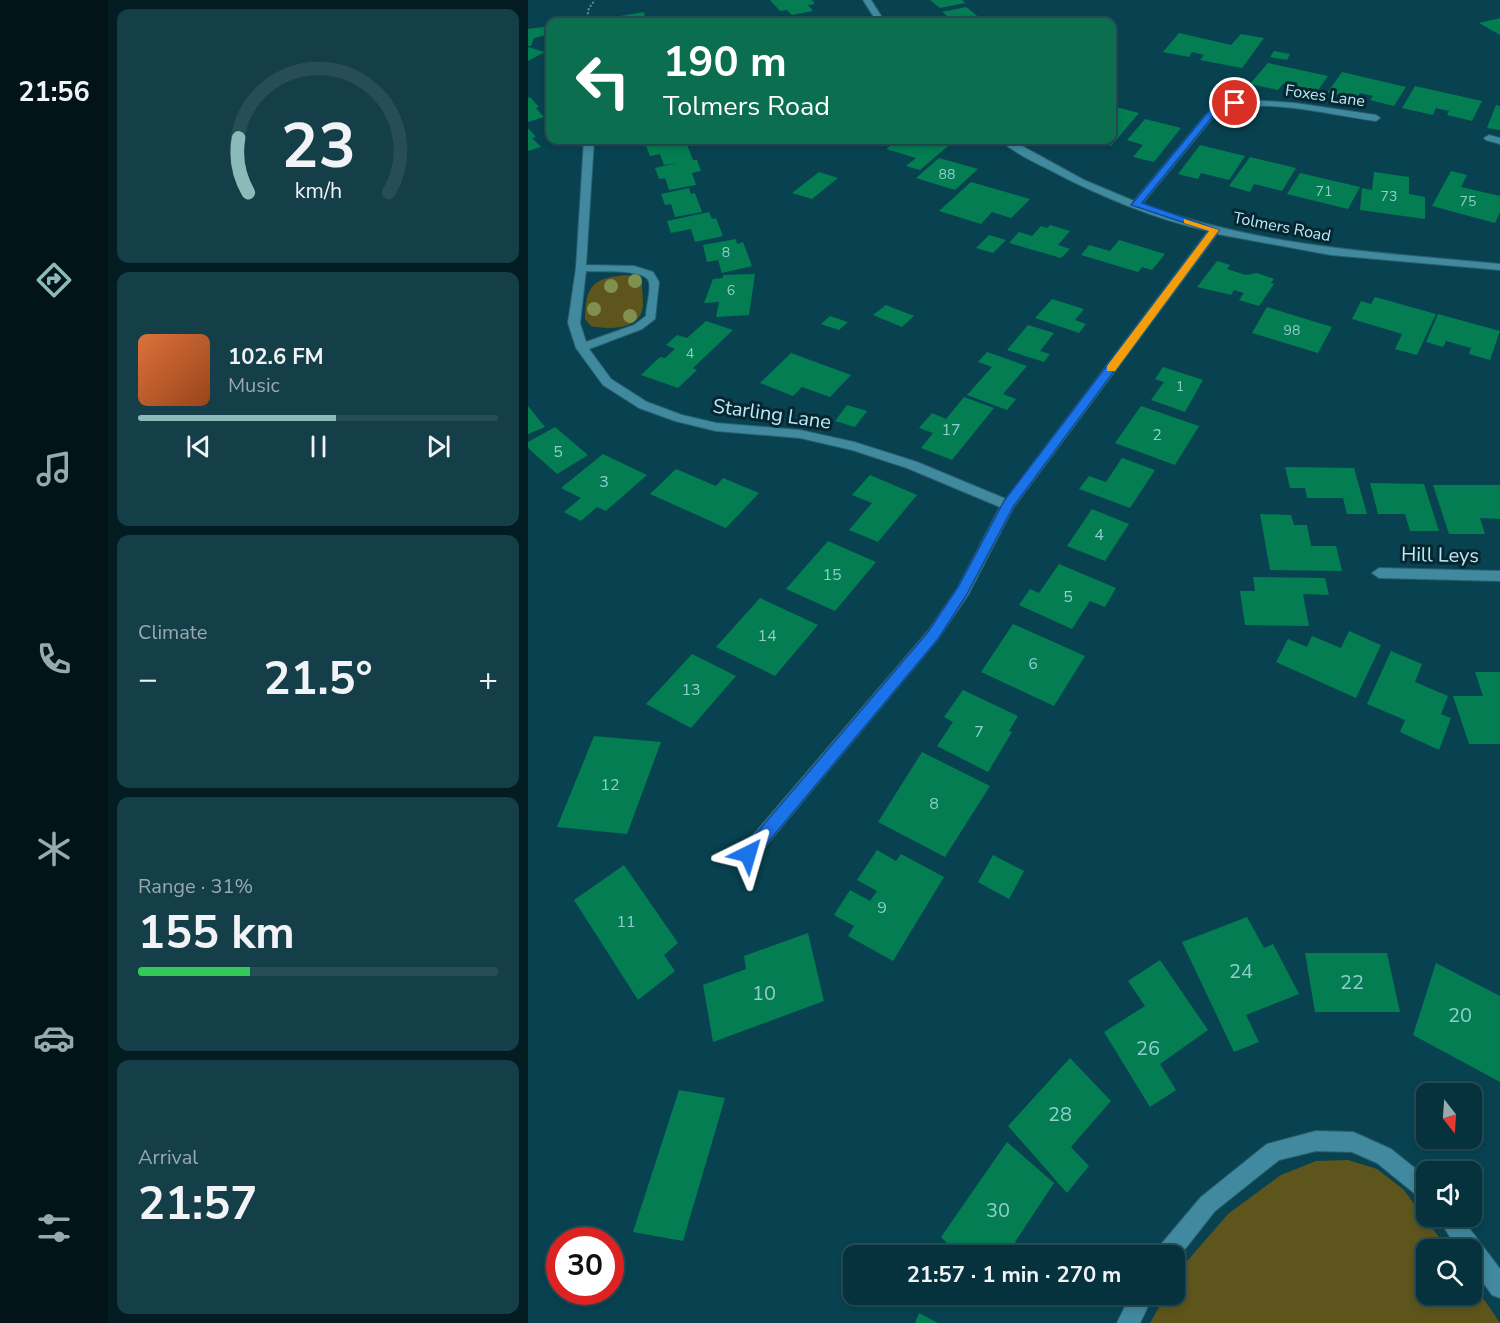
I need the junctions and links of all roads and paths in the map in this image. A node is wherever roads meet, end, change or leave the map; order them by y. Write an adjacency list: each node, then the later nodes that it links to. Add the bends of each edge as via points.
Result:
1 (595, 0): 3 (path)
2 (867, 0): 4 (street)
3 (587, 18)
4 (878, 18)
5 (1376, 118): 10 (street, Foxes Lane, via 1252,102 1216,108)
6 (1489, 138): 7 (street)
7 (1500, 141)
8 (589, 144): 13 (street, Starling Lane)
9 (1011, 144): 10 (street, Tolmers Road, via 1087,187)
10 (1136, 205): 11 (street, Tolmers Road)
11 (1215, 230): 12 (street, Tolmers Road, via 1333,252); 15 (street)
12 (1500, 267)
13 (581, 268): 14 (street, Starling Lane, via 574,322); 14 (street, via 634,269 649,274 654,282 651,317 638,327)
14 (582, 348): 15 (street, Starling Lane, via 607,382 643,405 716,427 800,434 854,446 912,465)
15 (1008, 505): 18 (street, via 963,591 933,635)
16 (1379, 573): 17 (street, Hill Leys)
17 (1500, 576)
18 (748, 854)
19 (1416, 1182): 20 (street, via 1384,1156 1353,1142 1316,1141 1274,1151 1208,1204)
20 (1175, 1245)
21 (1482, 1263): 22 (street)
22 (1500, 1287)
23 (1137, 1305): 24 (street)
24 (1128, 1323)

